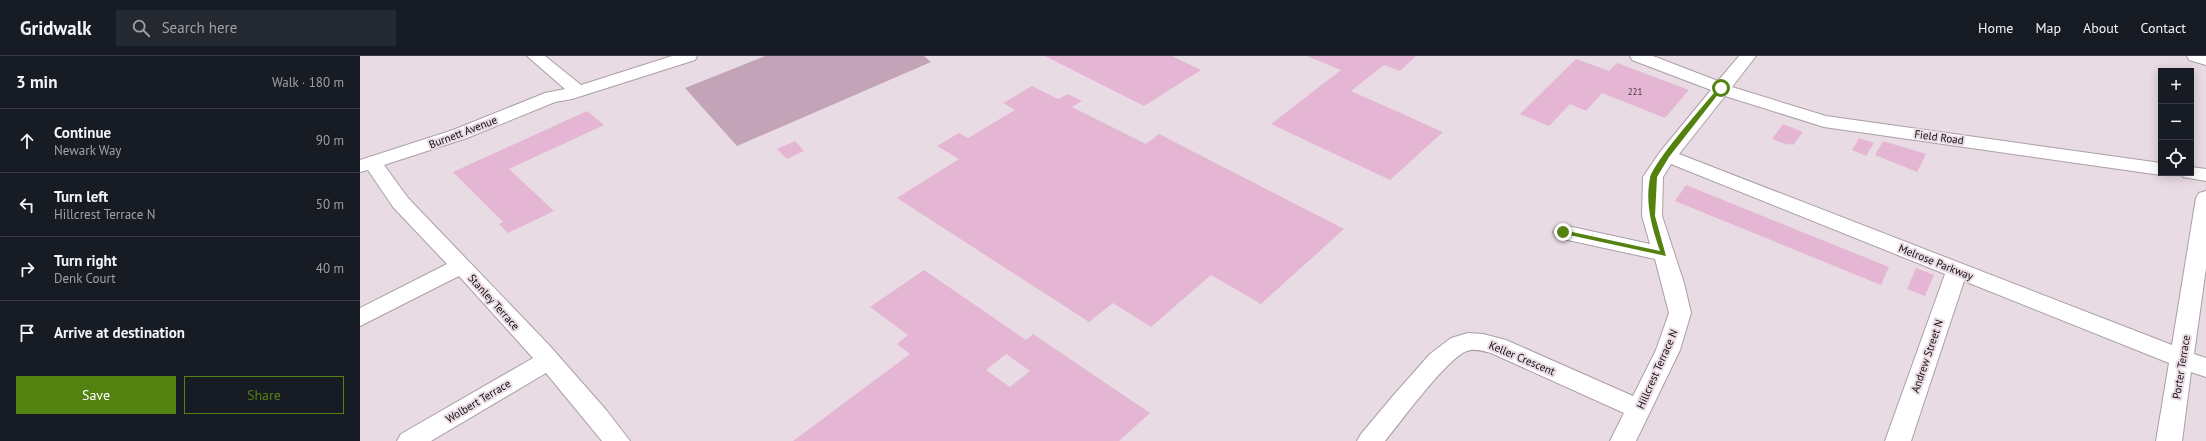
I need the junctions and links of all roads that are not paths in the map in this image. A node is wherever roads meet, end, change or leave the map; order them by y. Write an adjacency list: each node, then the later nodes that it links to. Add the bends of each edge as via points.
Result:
1 (535, 56): 8 (street)
2 (689, 56): 8 (street, Burnett Avenue)
3 (1638, 56): 7 (street, Field Road)
4 (1748, 56): 7 (street)
5 (2196, 56): 6 (street)
6 (2206, 60)
7 (1721, 88): 9 (street); 10 (street, Field Road, via 1824,121)
8 (572, 93): 11 (street, Burnett Avenue, via 490,132)
9 (1667, 156): 16 (street, Hillcrest Terrace N, via 1654,177 1652,216); 18 (street, Melrose Parkway)
10 (2158, 169)
11 (368, 170): 17 (street, Stanley Terrace)
12 (2194, 174): 13 (street)
13 (2206, 175)
14 (2206, 198): 20 (street, Porter Terrace)
15 (1563, 232): 16 (street)
16 (1664, 254): 23 (street, Hillcrest Terrace N, via 1680,313 1668,350)
17 (461, 266): 19 (street); 21 (street, Stanley Terrace)
18 (1957, 271): 20 (street, Melrose Parkway); 28 (street, Andrew Street N)
19 (360, 318)
20 (2182, 358): 22 (street, Melrose Parkway); 29 (street, Porter Terrace)
21 (547, 360): 24 (street, Wolbert Terrace); 25 (street, Stanley Terrace)
22 (2206, 368)
23 (1639, 409): 26 (street, Keller Crescent, via 1498,346 1472,342 1460,344 1444,355); 27 (street, Hillcrest Terrace N)
24 (410, 441)
25 (617, 441)
26 (1370, 441)
27 (1623, 441)
28 (1898, 441)
29 (2169, 441)

